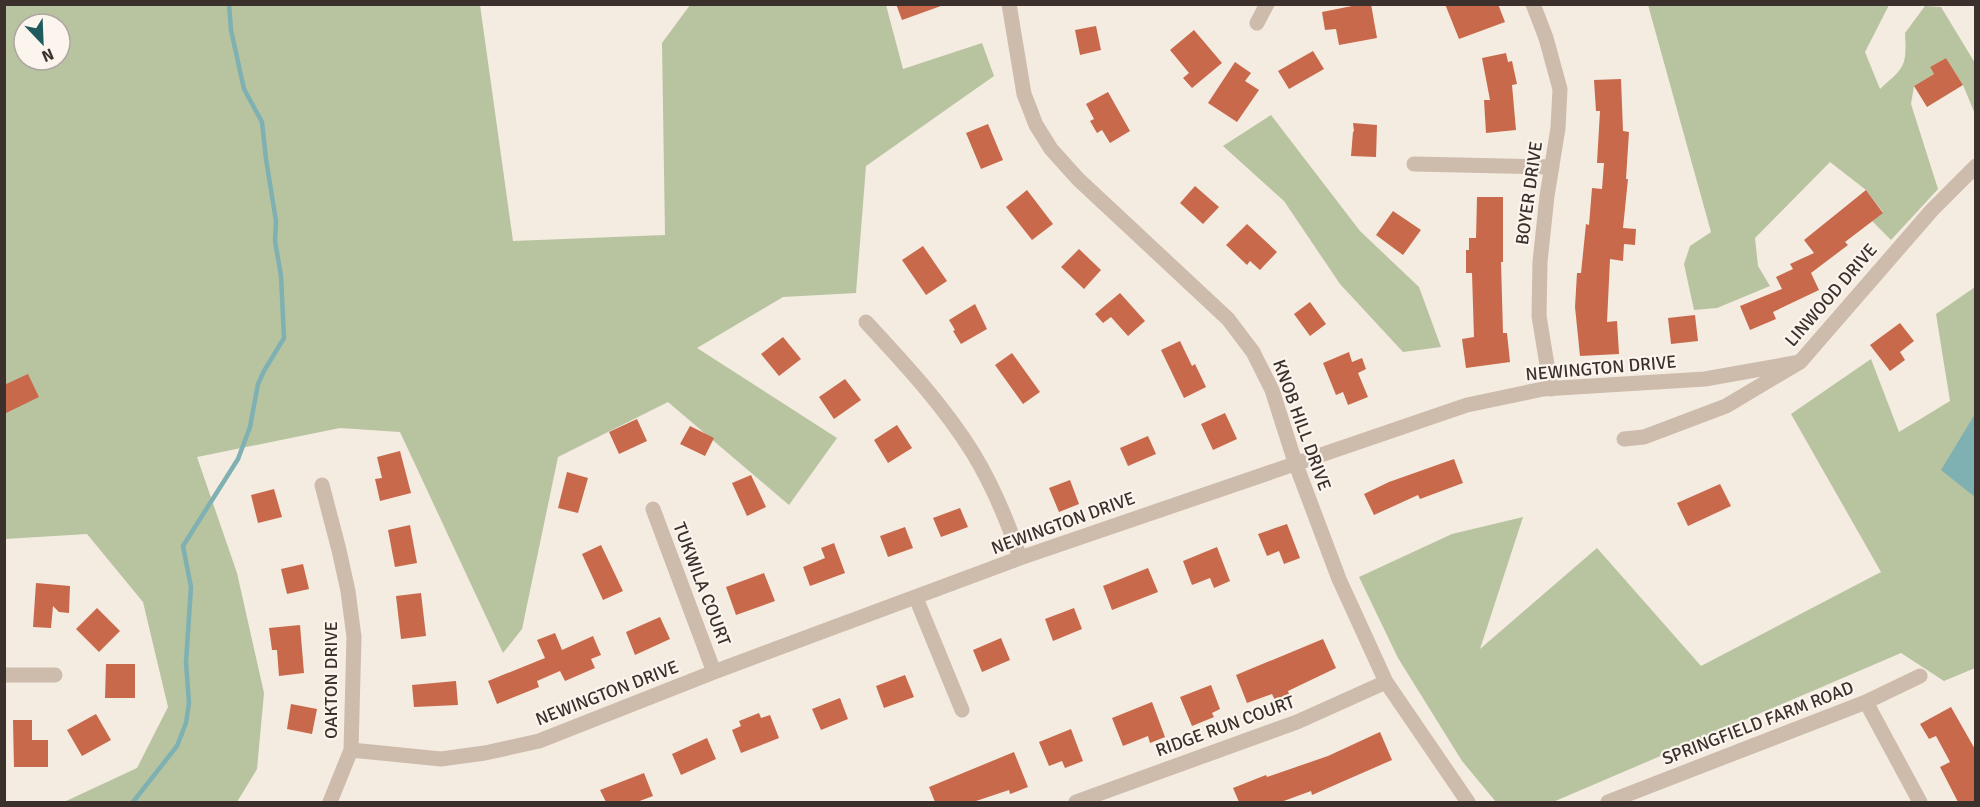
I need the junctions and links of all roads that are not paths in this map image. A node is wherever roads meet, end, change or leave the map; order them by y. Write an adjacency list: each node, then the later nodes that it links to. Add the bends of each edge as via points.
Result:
1 (1009, 4): 12 (street, KNOB HILL DRIVE, via 1024,94 1036,125 1078,179 1228,319 1253,352 1272,390)
2 (1267, 4): 4 (street)
3 (1533, 4): 6 (street, BOYER DRIVE, via 1560,89)
4 (1257, 23)
5 (1414, 164): 6 (street)
6 (1552, 166): 10 (street, BOYER DRIVE, via 1540,262 1539,316)
7 (1976, 166): 9 (street, LINWOOD DRIVE, via 1932,210)
8 (866, 322): 15 (street, via 924,386 973,453 1007,518)
9 (1800, 362): 10 (street, NEWINGTON DRIVE, via 1705,379); 11 (street, LINWOOD DRIVE, via 1726,406 1644,437)
10 (1551, 389): 12 (street, NEWINGTON DRIVE, via 1467,405)
11 (1624, 439)
12 (1294, 462): 15 (street, NEWINGTON DRIVE); 21 (street, KNOB HILL DRIVE, via 1339,579)
13 (322, 485): 24 (street, OAKTON DRIVE, via 348,591 354,637)
14 (653, 509): 17 (street, TUKWILA COURT)
15 (1020, 558): 16 (street, NEWINGTON DRIVE)
16 (916, 598): 17 (street, NEWINGTON DRIVE); 23 (street)
17 (714, 672): 24 (street, NEWINGTON DRIVE, via 539,741 485,753 441,759)
18 (4, 675): 19 (street)
19 (55, 675)
20 (1920, 676): 22 (street, SPRINGFIELD FARM ROAD)
21 (1386, 682): 26 (street, RIDGE RUN COURT, via 1296,722); 27 (street, KNOB HILL DRIVE)
22 (1866, 702): 28 (street, SPRINGFIELD FARM ROAD); 29 (street)
23 (962, 710)
24 (351, 750): 25 (street, OAKTON DRIVE)
25 (330, 802)
26 (1076, 802)
27 (1468, 802)
28 (1608, 802)
29 (1920, 802)

